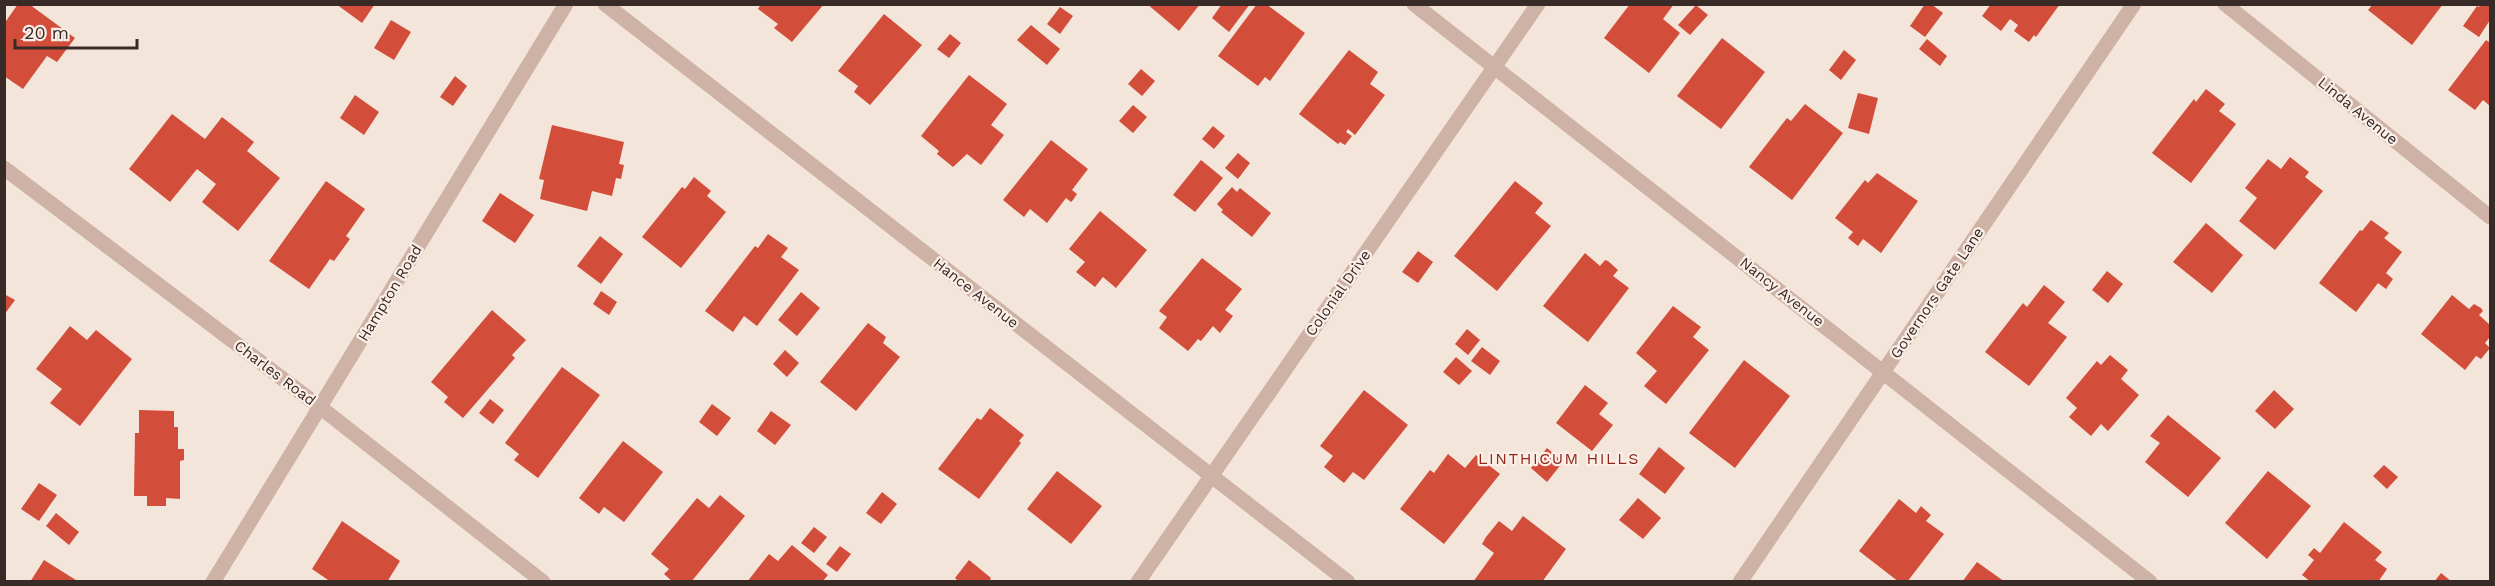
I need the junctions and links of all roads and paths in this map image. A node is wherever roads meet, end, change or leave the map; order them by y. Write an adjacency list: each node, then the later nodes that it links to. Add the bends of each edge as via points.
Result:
1 (566, 4): 11 (street, Hampton Road)
2 (605, 4): 12 (street, Hance Avenue)
3 (1414, 4): 7 (street, Nancy Avenue)
4 (1538, 4): 7 (street, Colonial Drive)
5 (2134, 4): 10 (street, Governors Gate Lane)
6 (2225, 4): 9 (street, Linda Avenue)
7 (1495, 66): 10 (street, Nancy Avenue); 12 (street, Colonial Drive)
8 (4, 168): 11 (street, Charles Road)
9 (2490, 217)
10 (1884, 372): 17 (street, Governors Gate Lane); 18 (street, Nancy Avenue)
11 (320, 407): 13 (street, Hampton Road); 14 (street, Charles Road)
12 (1212, 476): 15 (street, Colonial Drive); 16 (street, Hance Avenue)
13 (213, 582)
14 (543, 582)
15 (1138, 582)
16 (1348, 582)
17 (1740, 582)
18 (2150, 582)

